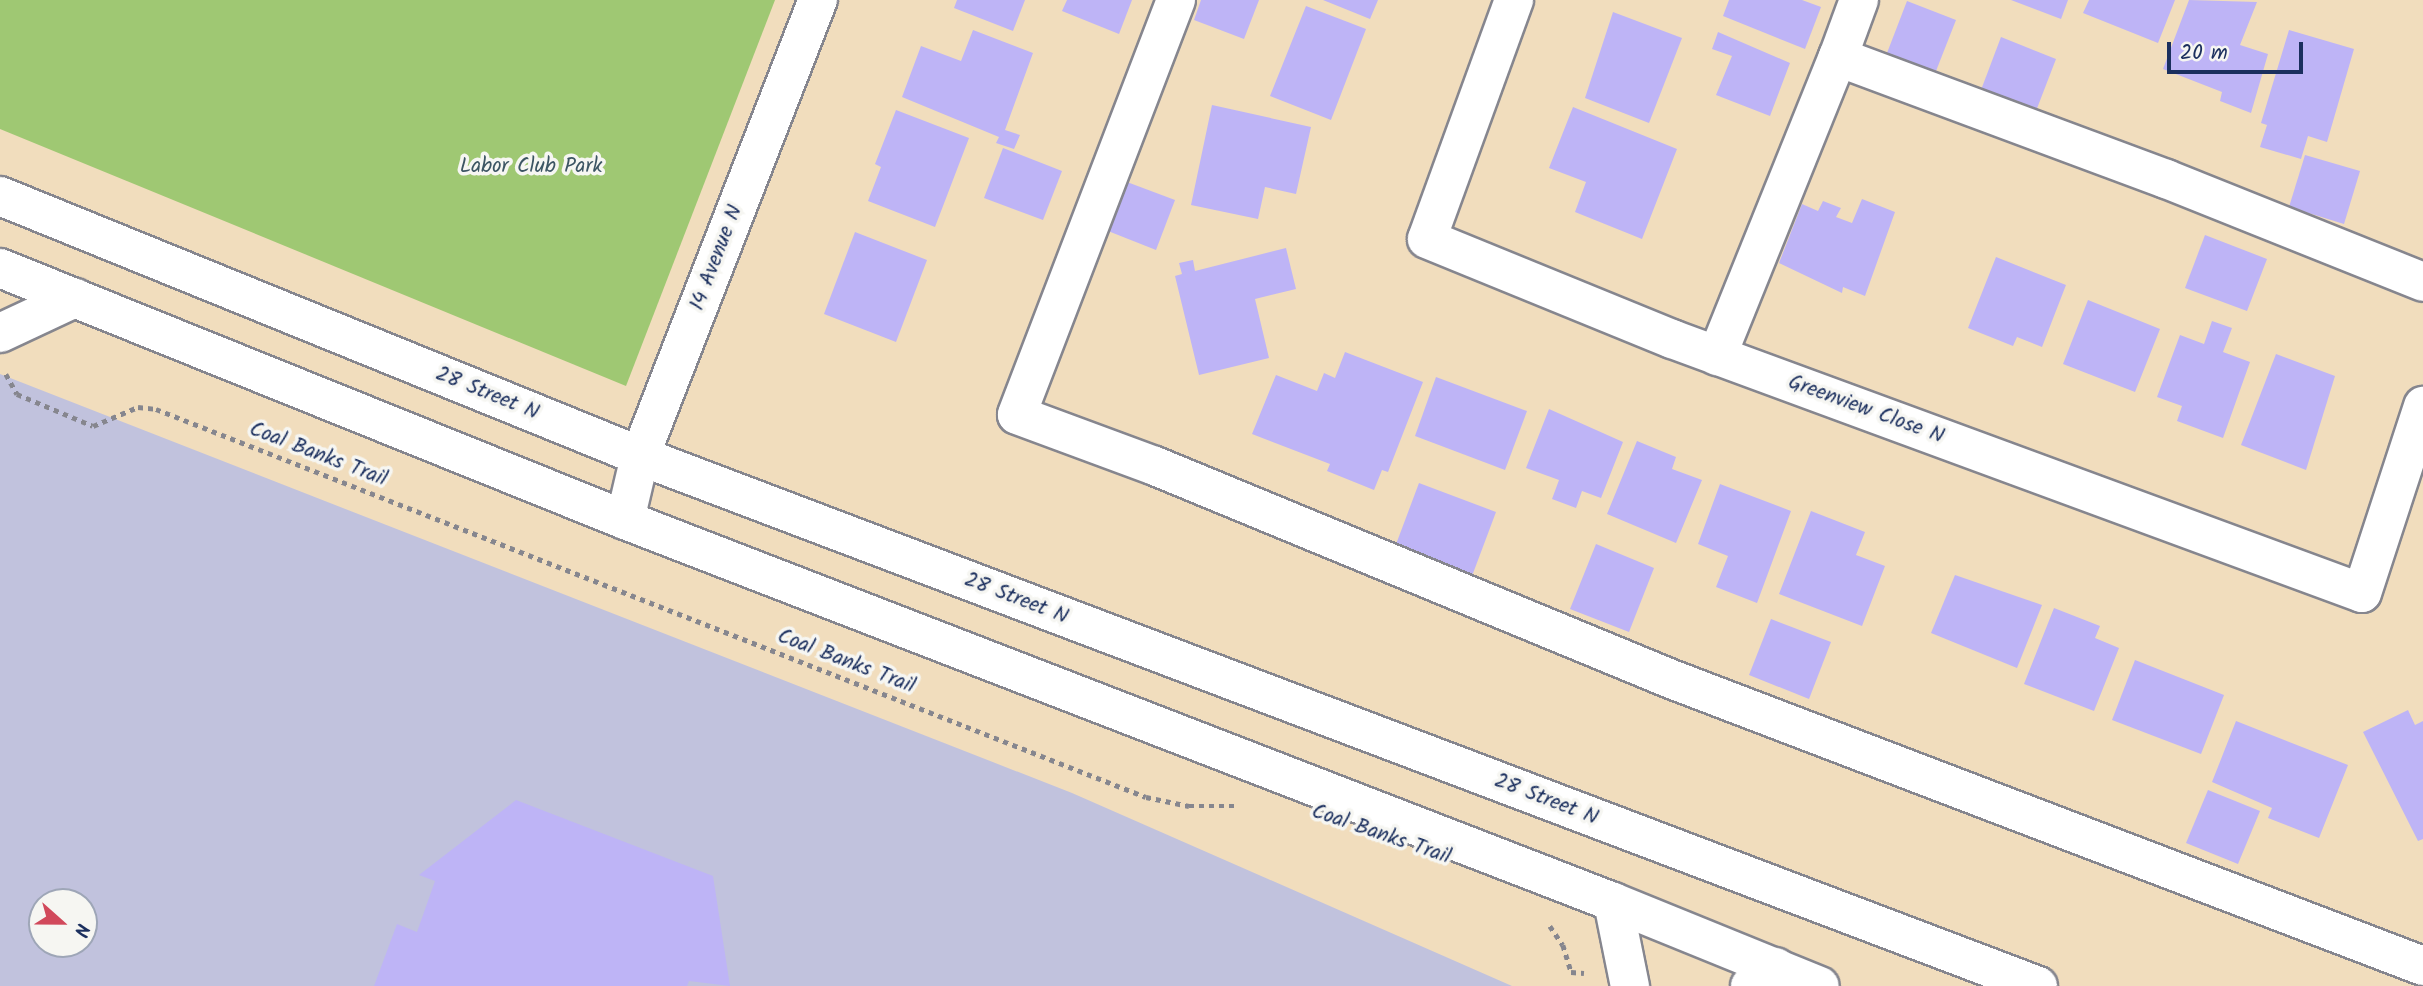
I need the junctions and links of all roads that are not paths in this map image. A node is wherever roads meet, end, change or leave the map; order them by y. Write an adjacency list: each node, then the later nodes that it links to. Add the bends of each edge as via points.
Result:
1 (818, 0): 13 (main road, 14 Avenue N)
2 (1176, 0): 16 (main road, via 1017,415 1181,476 1671,679)
3 (1514, 0): 11 (main road, Greenview Close N, via 1427,239)
4 (1859, 0): 5 (main road)
5 (1838, 57): 8 (main road, via 2166,179); 11 (main road)
6 (0, 196): 13 (main road, 28 Street N)
7 (0, 268): 9 (main road)
8 (2423, 282)
9 (75, 298): 10 (main road); 14 (main road)
10 (0, 333)
11 (1717, 356): 12 (main road, Greenview Close N, via 2362,593)
12 (2423, 406)
13 (640, 457): 14 (main road, 14 Avenue N); 20 (main road, 28 Street N)
14 (625, 520): 15 (main road)
15 (1613, 902): 17 (main road); 18 (main road)
16 (2423, 966)
17 (1763, 977): 19 (main road)
18 (1629, 981)
19 (1820, 986)
20 (2038, 986)

